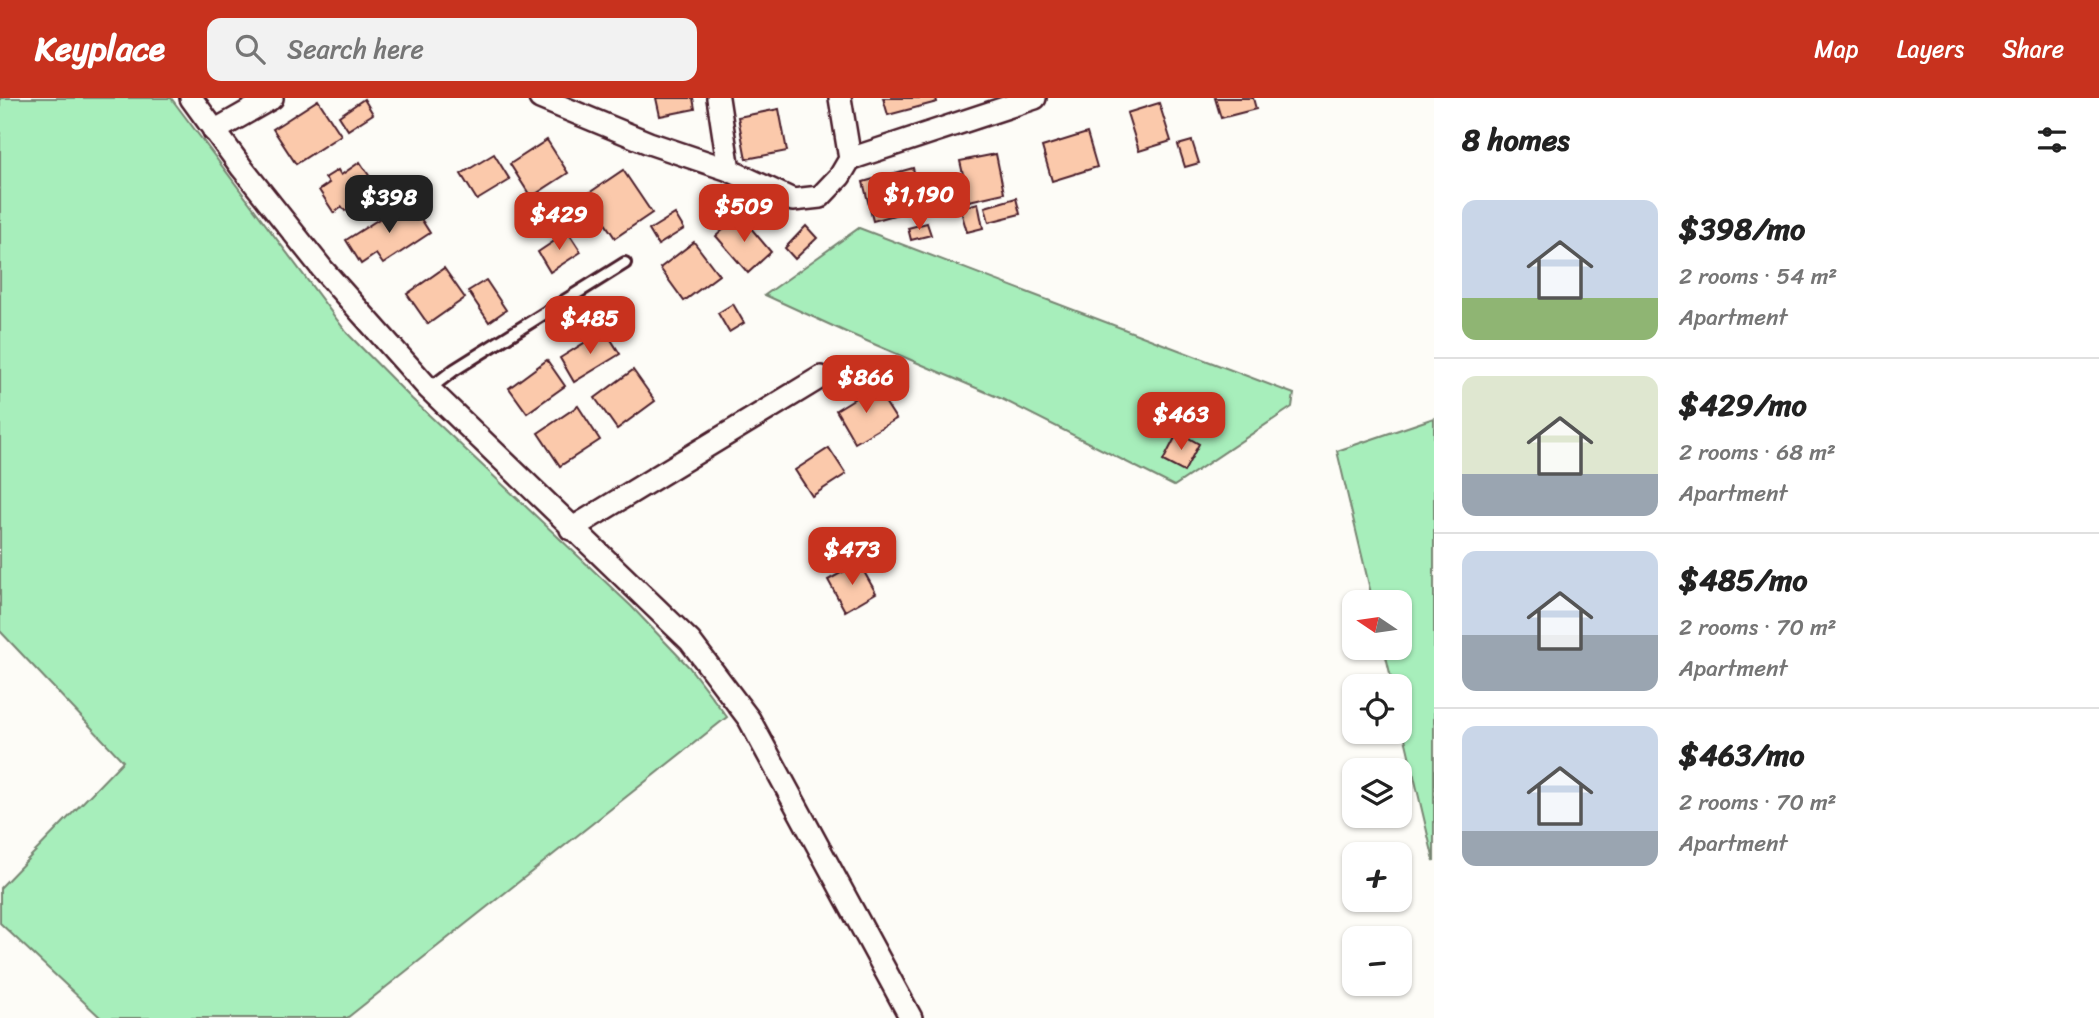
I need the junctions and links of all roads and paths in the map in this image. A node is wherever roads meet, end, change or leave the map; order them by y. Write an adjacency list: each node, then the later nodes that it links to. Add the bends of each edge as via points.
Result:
1 (191, 98): 7 (street)
2 (272, 98): 7 (street)
3 (540, 98): 9 (street)
4 (718, 98): 9 (street)
5 (840, 98): 8 (street)
6 (1035, 98): 8 (street)
7 (214, 131): 12 (street, via 324,271)
8 (850, 159): 9 (street, via 820,197 793,200)
9 (729, 170)
10 (625, 263): 12 (lane)
11 (821, 377): 13 (street)
12 (429, 389): 13 (street)
13 (571, 529): 14 (street, via 690,641 749,719)
14 (911, 1018)

